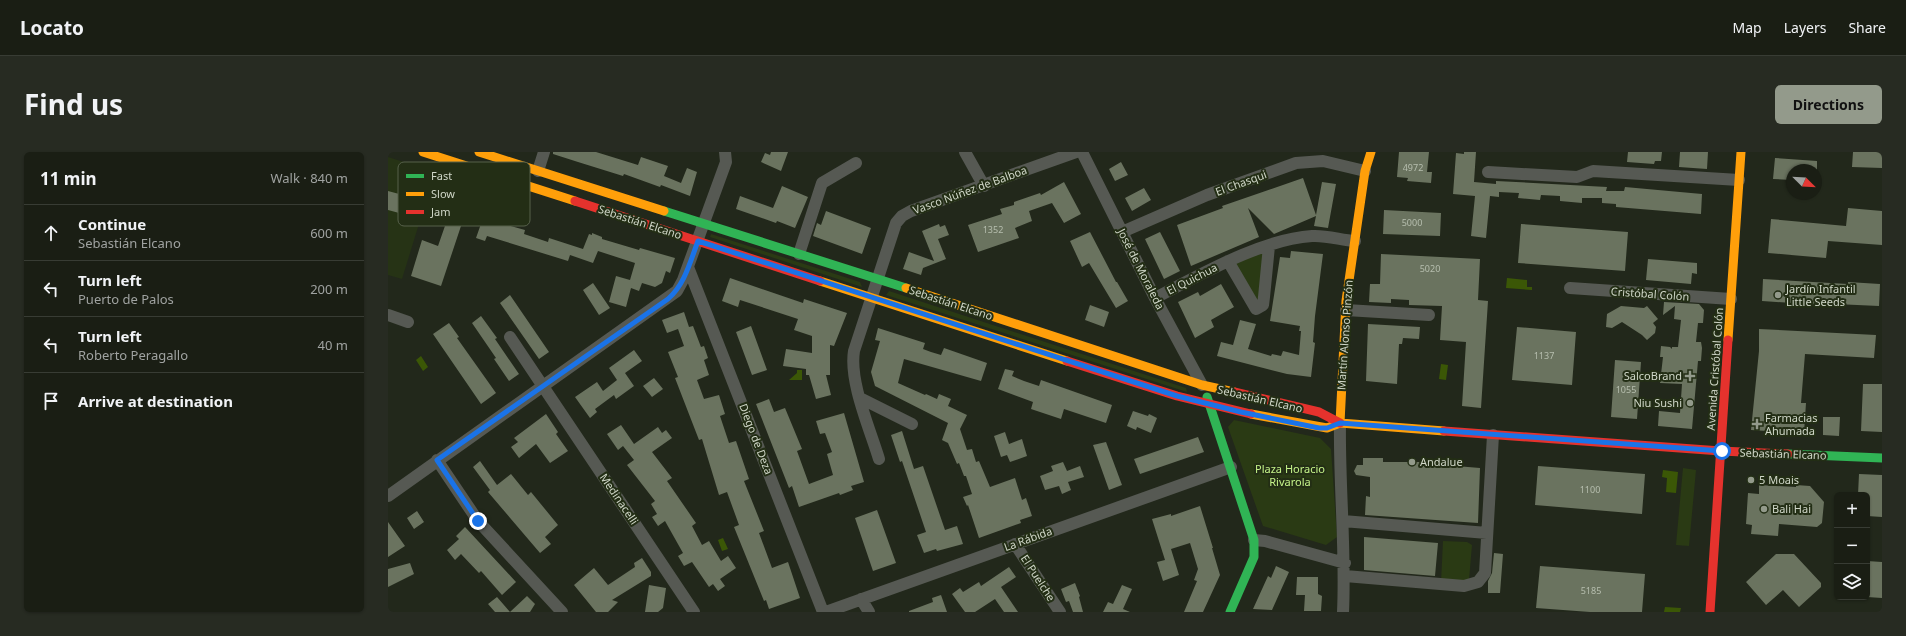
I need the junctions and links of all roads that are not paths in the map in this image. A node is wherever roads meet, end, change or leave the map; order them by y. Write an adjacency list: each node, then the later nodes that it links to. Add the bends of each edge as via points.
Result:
1 (423, 152): 10 (street, Sebastián Elcano)
2 (479, 152): 11 (street, Sebastián Elcano)
3 (544, 152): 14 (street)
4 (725, 152): 22 (street, via 726,162)
5 (965, 152): 19 (street)
6 (1076, 152): 19 (street, Vasco Núñez de Balboa)
7 (1082, 152): 23 (street, José de Moraleda)
8 (1371, 152): 15 (street, Martín Alonso Pinzón)
9 (1741, 152): 18 (street, Avenida Cristóbal Colón)
10 (454, 162)
11 (510, 162)
12 (856, 163): 27 (street, via 822,183)
13 (530, 168): 14 (street, Sebastián Elcano)
14 (538, 171): 17 (street, Sebastián Elcano)
15 (1365, 171): 23 (street, El Chasqui, via 1323,161 1296,163 1207,195); 25 (street, Martín Alonso Pinzón)
16 (1488, 172): 18 (street, via 1577,177 1593,171)
17 (564, 179): 21 (street); 22 (street, Sebastián Elcano)
18 (1739, 180): 34 (street, Avenida Cristóbal Colón)
19 (984, 186): 30 (street, Vasco Núñez de Balboa, via 902,216 892,232)
20 (530, 187): 21 (street, Sebastián Elcano)
21 (558, 196): 24 (street, Sebastián Elcano)
22 (704, 224): 24 (street); 27 (street, Sebastián Elcano)
23 (1122, 232): 33 (street, José de Moraleda)
24 (698, 241): 29 (street); 32 (street, Sebastián Elcano)
25 (1355, 241): 26 (street, El Quichua, via 1312,236); 35 (street, Martín Alonso Pinzón)
26 (1269, 246): 28 (street, El Quichua); 28 (street, El Quichua, via 1264,297 1262,306 1256,309)
27 (799, 254): 30 (street, Sebastián Elcano)
28 (1228, 261): 33 (street, El Quichua)
29 (688, 267): 41 (street, via 677,291 668,299); 62 (street, Diego de Deza)
30 (877, 279): 32 (street, Vasco Núñez de Balboa); 40 (street, Sebastián Elcano)
31 (1570, 288): 34 (street, Cristóbal Colón)
32 (872, 296): 42 (street, Vasco Núñez de Balboa, via 852,362); 43 (street, Sebastián Elcano)
33 (1155, 298): 40 (street, José de Moraleda)
34 (1731, 299): 47 (street, Avenida Cristóbal Colón)
35 (1346, 310): 37 (street); 44 (street, Martín Alonso Pinzón)
36 (388, 315): 38 (street)
37 (1429, 315)
38 (408, 322)
39 (510, 337): 41 (street, Medinacelli)
40 (1202, 385): 43 (street); 44 (street, Sebastián Elcano, via 1319,412)
41 (543, 386): 50 (street); 61 (street, Medinacelli)
42 (860, 398): 45 (street); 49 (street, Vasco Núñez de Balboa)
43 (1210, 405): 44 (street, Sebastián Elcano, via 1319,428); 51 (street)
44 (1340, 423): 46 (street, Sebastián Elcano); 53 (street, Martín Alonso Pinzón)
45 (912, 424)
46 (1493, 435): 47 (street, Sebastián Elcano); 54 (street)
47 (1722, 451): 48 (street, Sebastián Elcano); 67 (street, Avenida Cristóbal Colón)
48 (1882, 458)
49 (879, 459)
50 (437, 460): 52 (street); 60 (street, via 478,521)
51 (1230, 467): 55 (street); 56 (street, La Rábida)
52 (388, 496)
53 (1343, 521): 54 (street); 57 (street, Martín Alonso Pinzón)
54 (1487, 534): 58 (street, via 1485,573 1478,582 1464,586)
55 (1254, 540): 57 (street); 65 (street, via 1254,557)
56 (1015, 544): 59 (street, La Rábida); 64 (street, El Puelche)
57 (1345, 562): 58 (street, Martín Alonso Pinzón)
58 (1345, 576): 66 (street, Martín Alonso Pinzón)
59 (861, 599): 62 (street, La Rábida); 63 (street)
60 (562, 612)
61 (694, 612)
62 (824, 612)
63 (869, 612)
64 (1060, 612)
65 (1230, 612)
66 (1343, 612)
67 (1710, 612)

